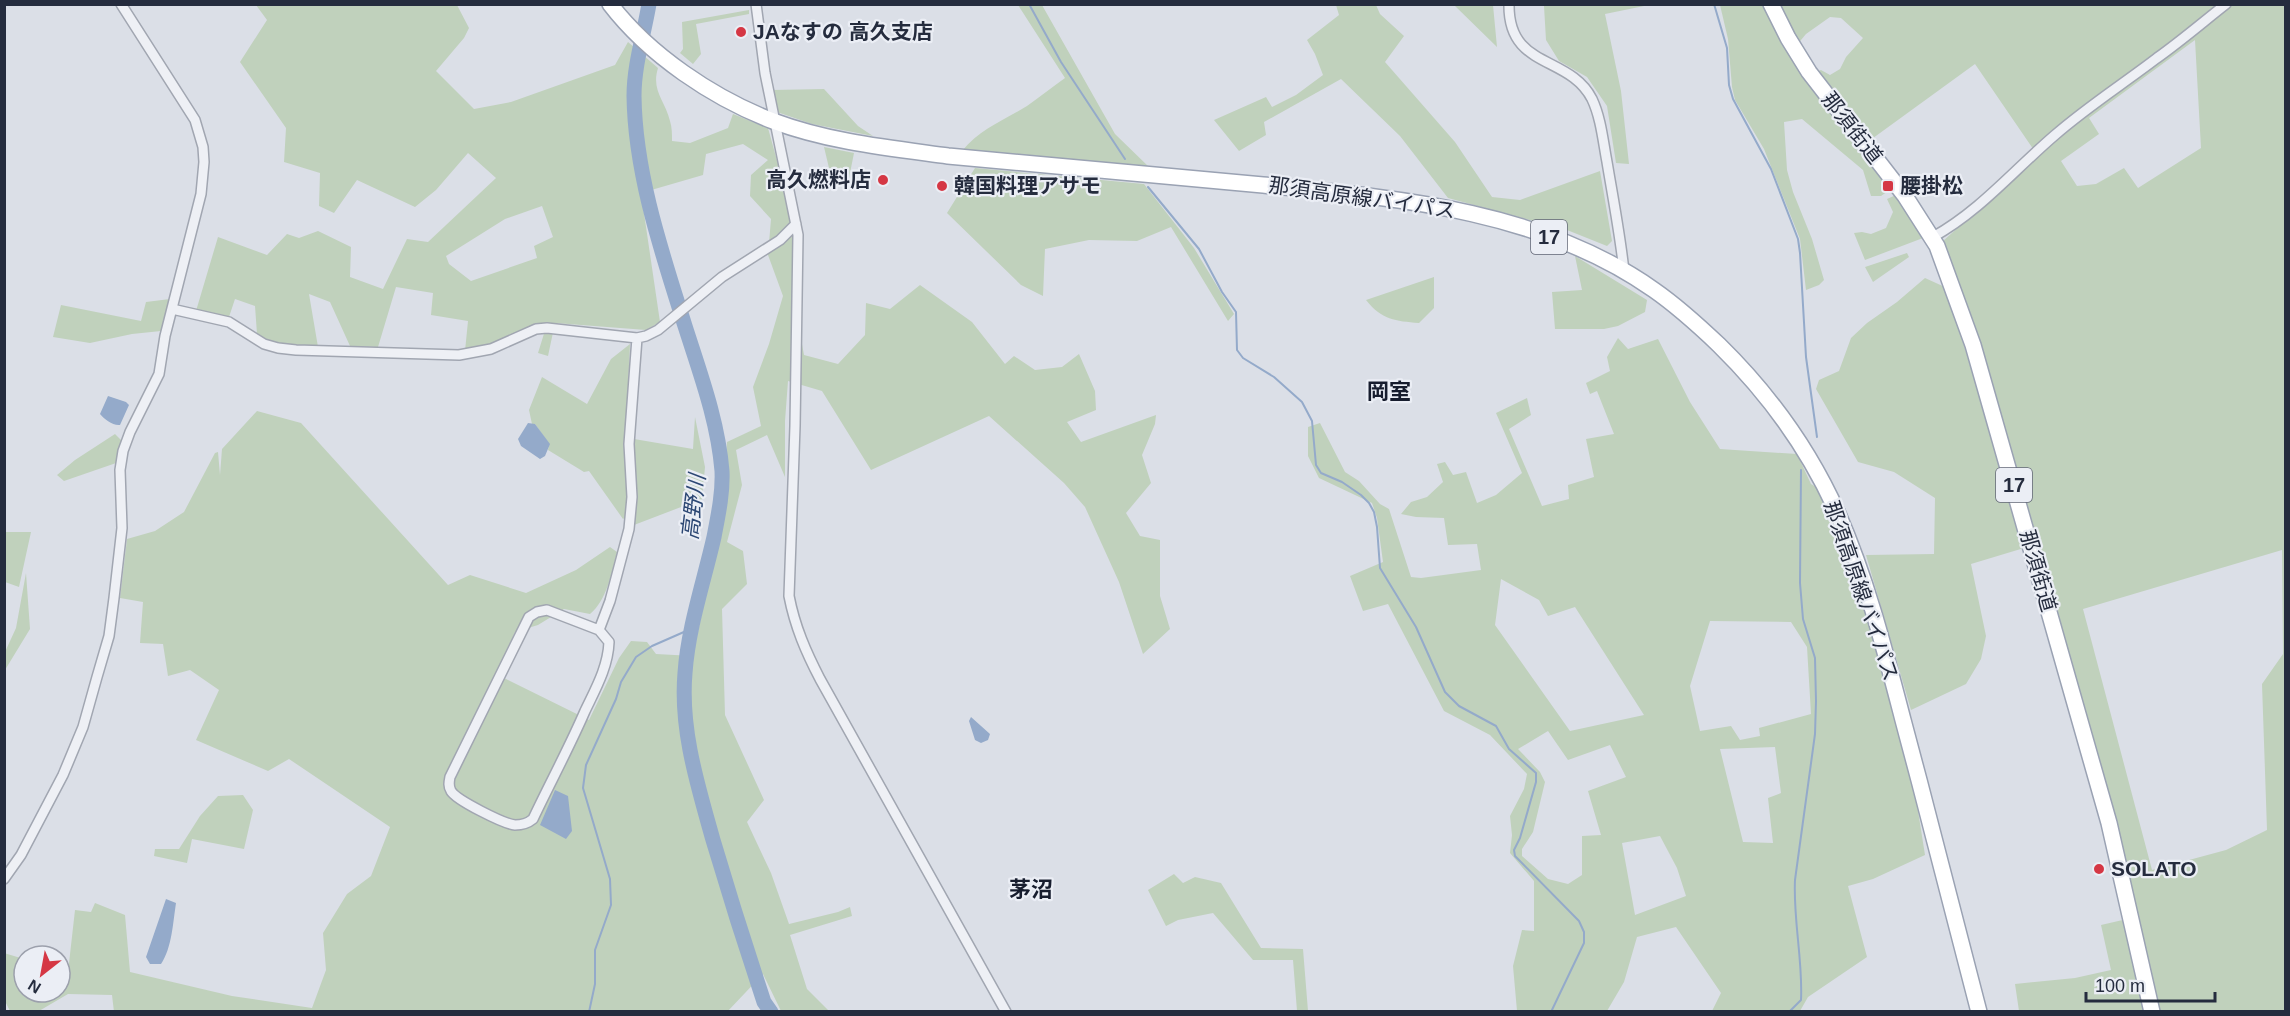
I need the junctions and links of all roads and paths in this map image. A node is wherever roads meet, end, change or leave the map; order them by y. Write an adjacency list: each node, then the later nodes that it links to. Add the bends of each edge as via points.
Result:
1 (121, 4): 11 (street, via 195,120 203,147 201,194)
2 (610, 4): 7 (main road, 那須高原線バイパス / 17, via 671,64)
3 (756, 4): 7 (street)
4 (1509, 4): 10 (street, via 1512,32 1521,44 1531,54 1569,74 1591,98 1602,132)
5 (1771, 4): 9 (main road, 那須街道 / 17, via 1809,72)
6 (2226, 4): 9 (street, via 2062,128 1978,207)
7 (775, 121): 8 (street); 10 (main road, 那須高原線バイパス / 17, via 881,147 1413,202 1537,232)
8 (796, 224): 12 (street, via 780,240 722,277 658,330); 15 (street, via 789,596 793,617 820,680)
9 (1933, 237): 17 (main road, 那須街道 / 17, via 1973,345 2020,507 2109,824)
10 (1624, 271): 16 (main road, 那須高原線バイパス / 17, via 1677,307 1755,381 1806,450 1838,513 1888,663)
11 (172, 309): 12 (street, via 229,322 264,344 296,350 459,355 492,349 547,328); 14 (street, via 159,374 123,452 122,528 109,636 83,727 47,805)
12 (637, 338): 13 (street, via 629,444 629,529)
13 (599, 630): 13 (street, via 609,642 606,666 533,819 526,824 509,824 451,793 450,777 529,617 547,610)
14 (4, 879)
15 (1006, 1011)
16 (1979, 1011)
17 (2152, 1011)

